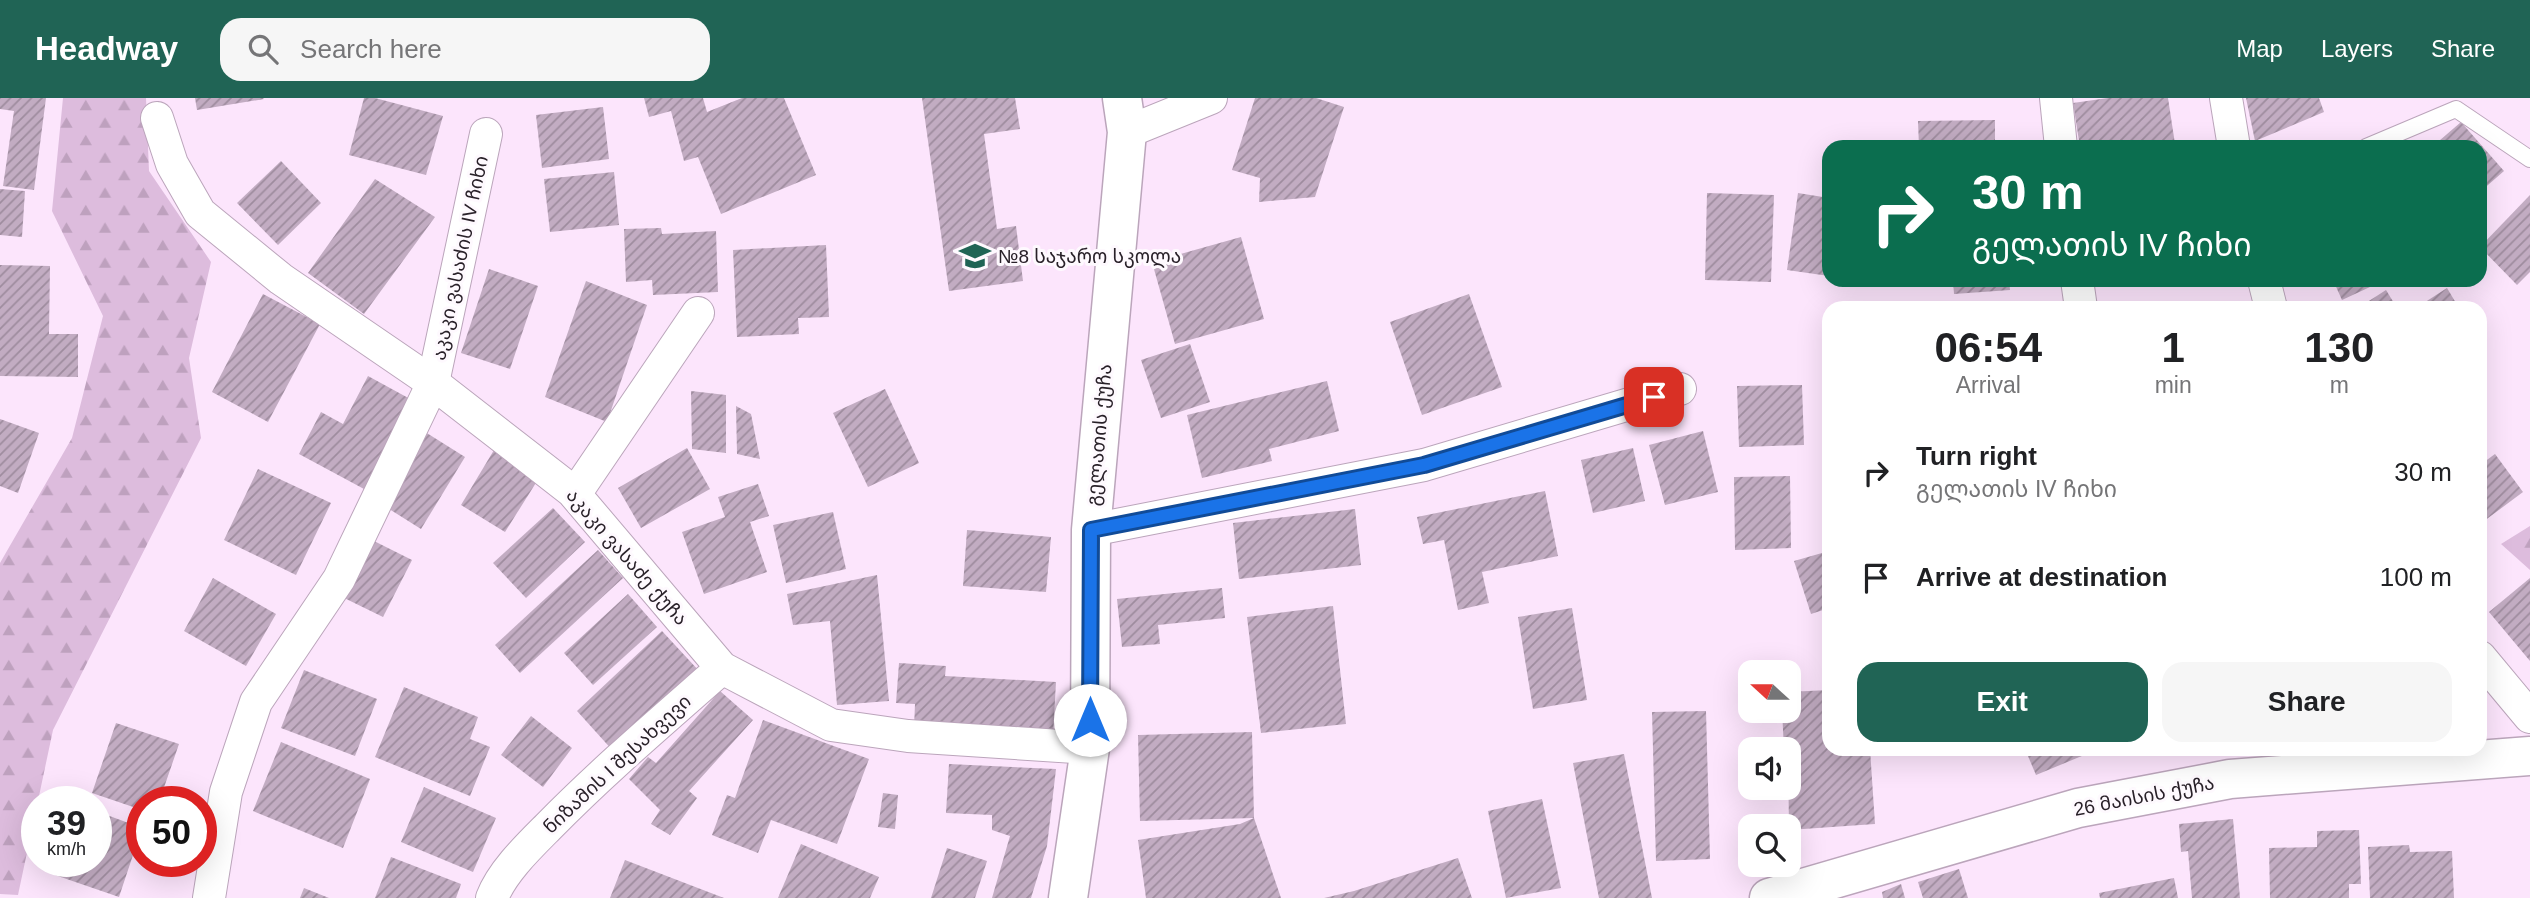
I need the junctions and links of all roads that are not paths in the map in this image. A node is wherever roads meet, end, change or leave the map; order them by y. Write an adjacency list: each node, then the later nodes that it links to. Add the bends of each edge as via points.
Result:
1 (1211, 98): 4 (street)
2 (2056, 98): 7 (street)
3 (2226, 98): 8 (street)
4 (1124, 115): 15 (main road, გელათის ქუჩა)
5 (157, 118): 12 (street, აკაკი ვასაძე ქუჩა, via 172,164 200,213 281,279)
6 (486, 134): 12 (street, აკაკი ვასაძის IV ჩიხი)
7 (2061, 140)
8 (2233, 140)
9 (2383, 140): 10 (lane, via 2456,109)
10 (2530, 159)
11 (698, 313): 14 (street)
12 (433, 383): 14 (street, აკაკი ვასაძე ქუჩა); 21 (street, აკაკი ვასაძის IV ჩიხი, via 339,579 256,702 226,792)
13 (1680, 389): 15 (street, via 1424,465)
14 (575, 494): 17 (street, აკაკი ვასაძე ქუჩა)
15 (1091, 530): 19 (main road, გელათის ქუჩა)
16 (2487, 665): 18 (street)
17 (722, 668): 19 (street, აკაკი ვასაძე ქუჩა, via 831,725 908,736); 22 (street, ნიზამის I შესახვევი, via 595,779 532,843)
18 (2530, 717)
19 (1090, 748): 23 (main road, გელათის ქუჩა)
20 (2530, 756): 24 (main road, 26 მაისის ქუჩა, via 2230,779 2078,808)
21 (209, 898)
22 (492, 898)
23 (1068, 898)
24 (1769, 898)

